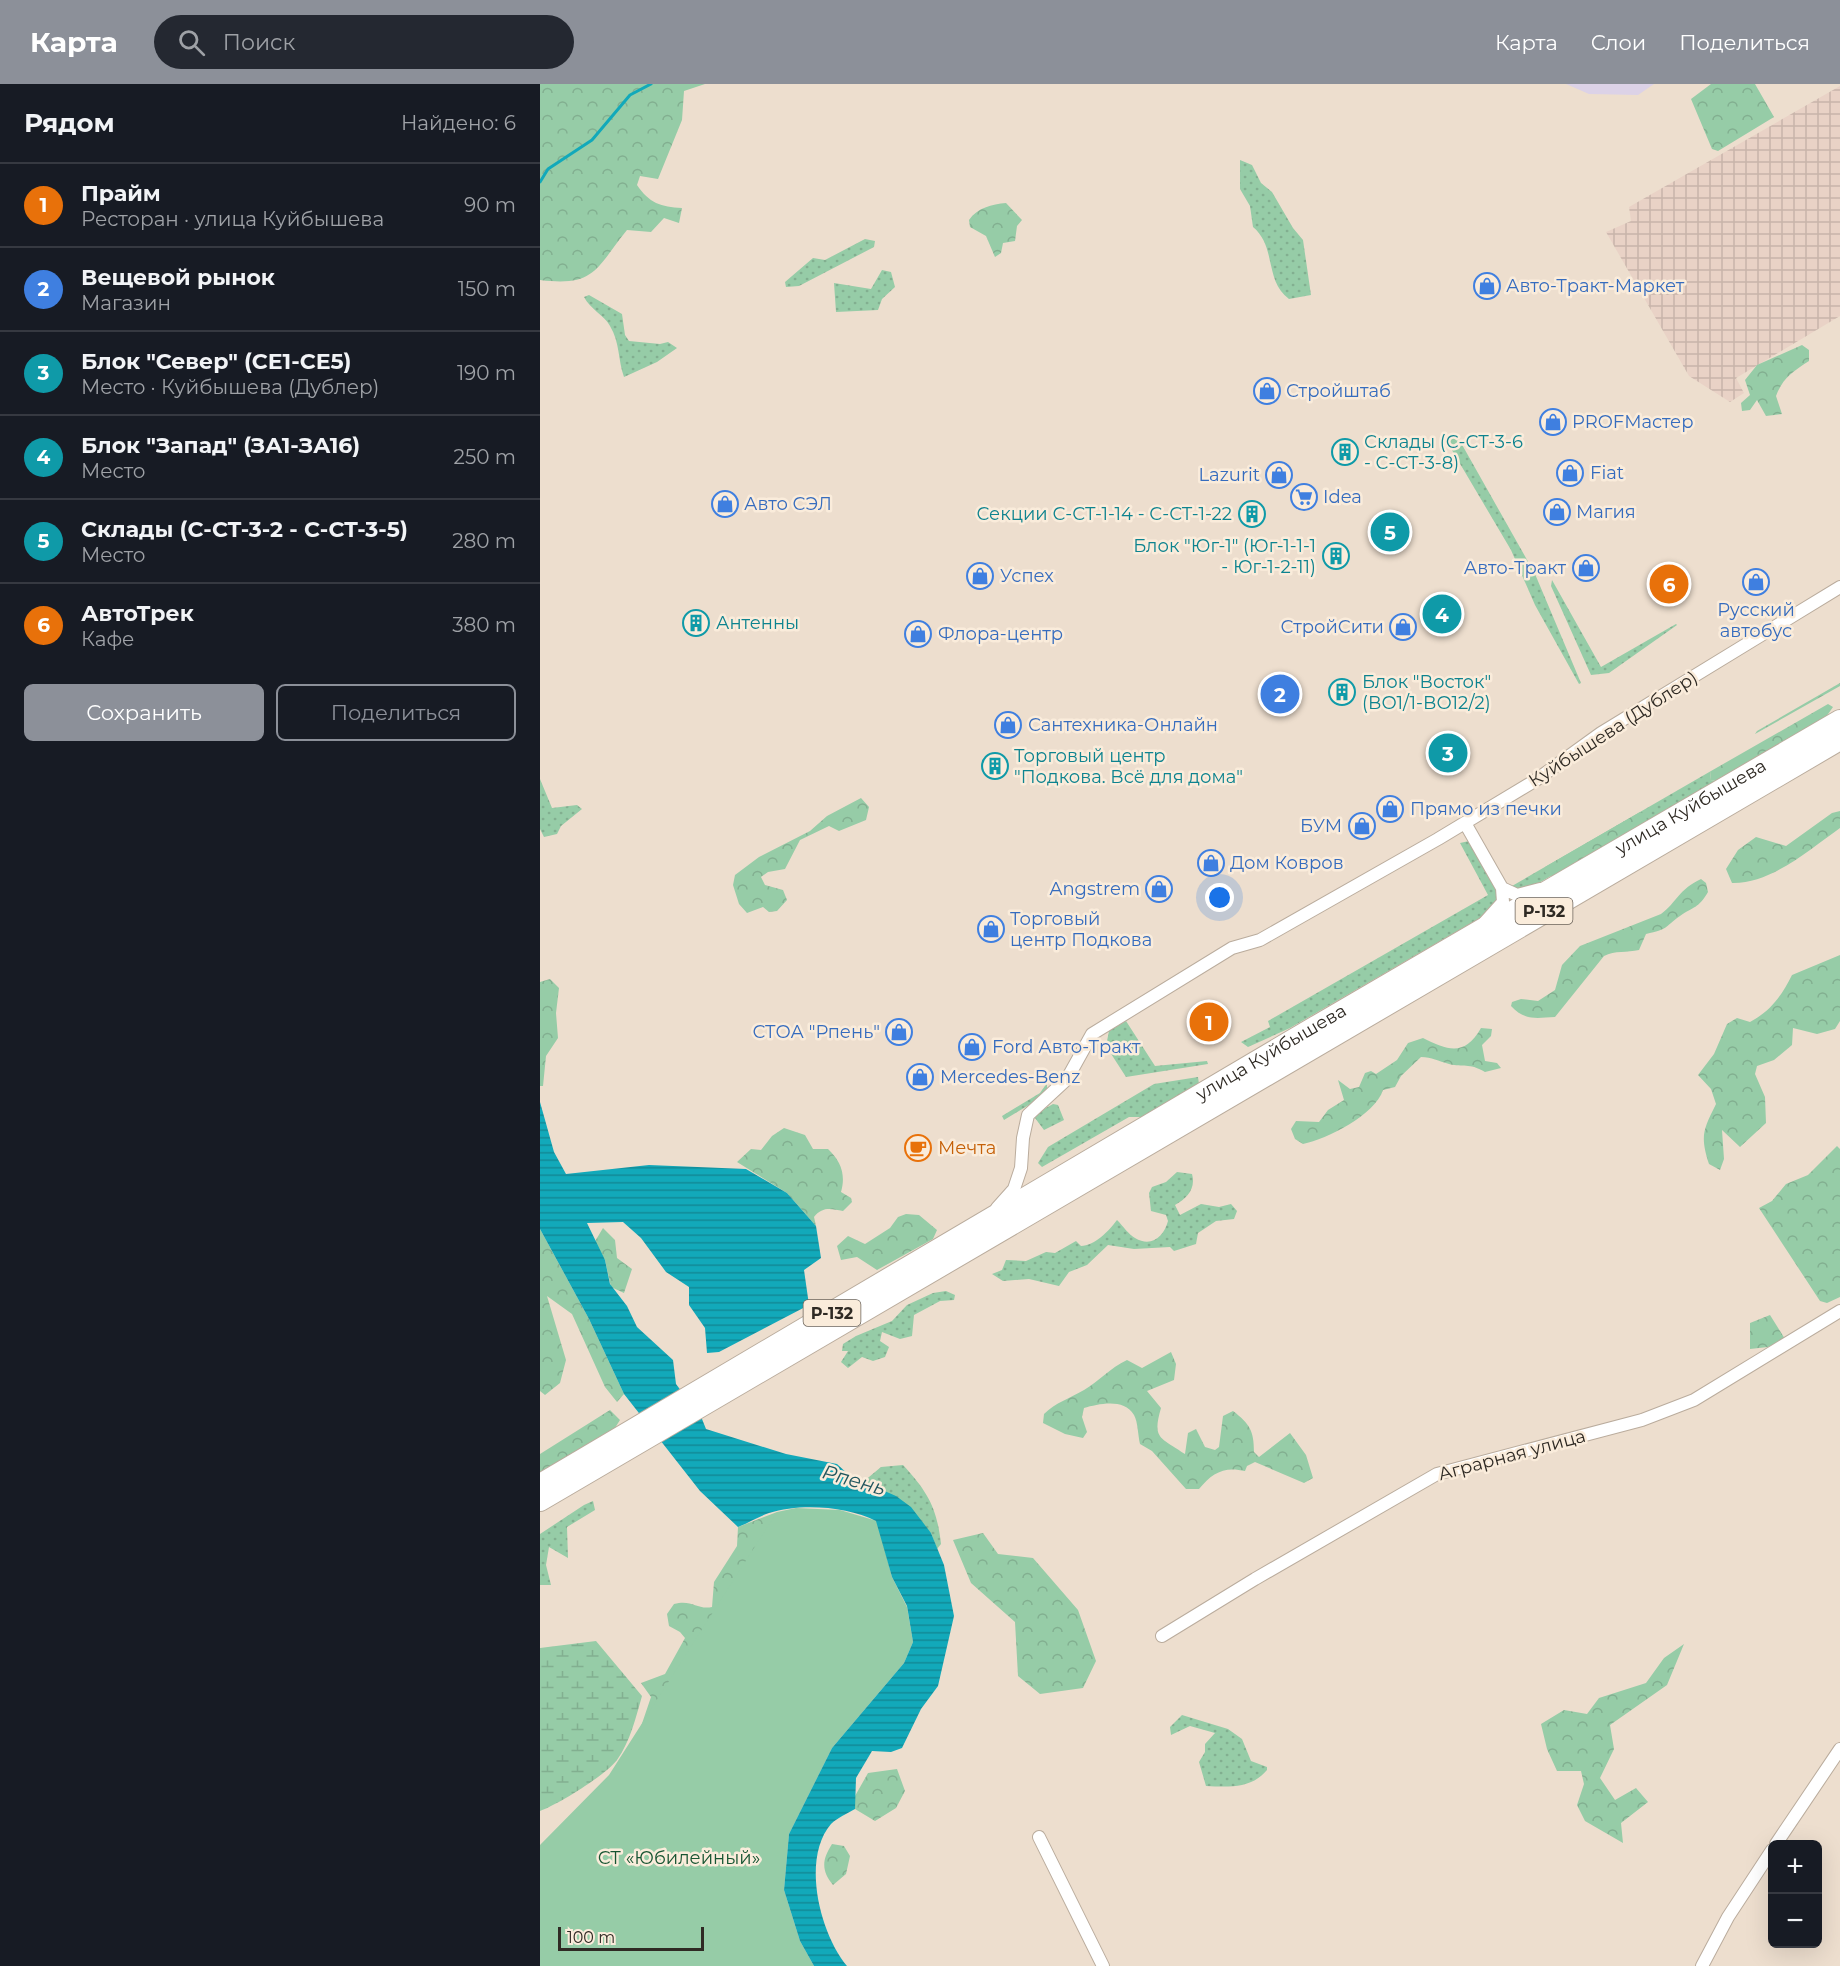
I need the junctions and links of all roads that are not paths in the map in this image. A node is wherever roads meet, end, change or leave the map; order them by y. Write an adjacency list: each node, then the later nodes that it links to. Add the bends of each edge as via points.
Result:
1 (1840, 587): 4 (street, Куйбышева (Дублер), via 1601,733 1536,780)
2 (1840, 720): 5 (highway, улица Куйбышева / Р-132)
3 (1840, 740): 10 (highway, улица Куйбышева / Р-132)
4 (1465, 823): 6 (street); 8 (street, Куйбышева (Дублер), via 1260,940 1232,948 1092,1034 1067,1079 1028,1115 1014,1189 999,1207)
5 (1572, 877): 6 (street, via 1517,895); 7 (highway, улица Куйбышева / Р-132)
6 (1502, 888): 7 (street, via 1503,902)
7 (1452, 948): 8 (highway, улица Куйбышева / Р-132)
8 (960, 1236): 10 (highway, улица Куйбышева / Р-132)
9 (1840, 1311): 14 (street, Аграрная улица, via 1694,1400 1642,1420 1437,1474)
10 (707, 1396): 11 (highway, Р-132)
11 (638, 1436): 12 (highway, Р-132); 13 (highway, Р-132)
12 (540, 1484)
13 (540, 1501)
14 (1162, 1636)
15 (1840, 1749): 17 (street)
16 (1039, 1837): 19 (street)
17 (1779, 1840)
18 (1768, 1857): 20 (street, via 1728,1917)
19 (1103, 1966)
20 (1702, 1966)

